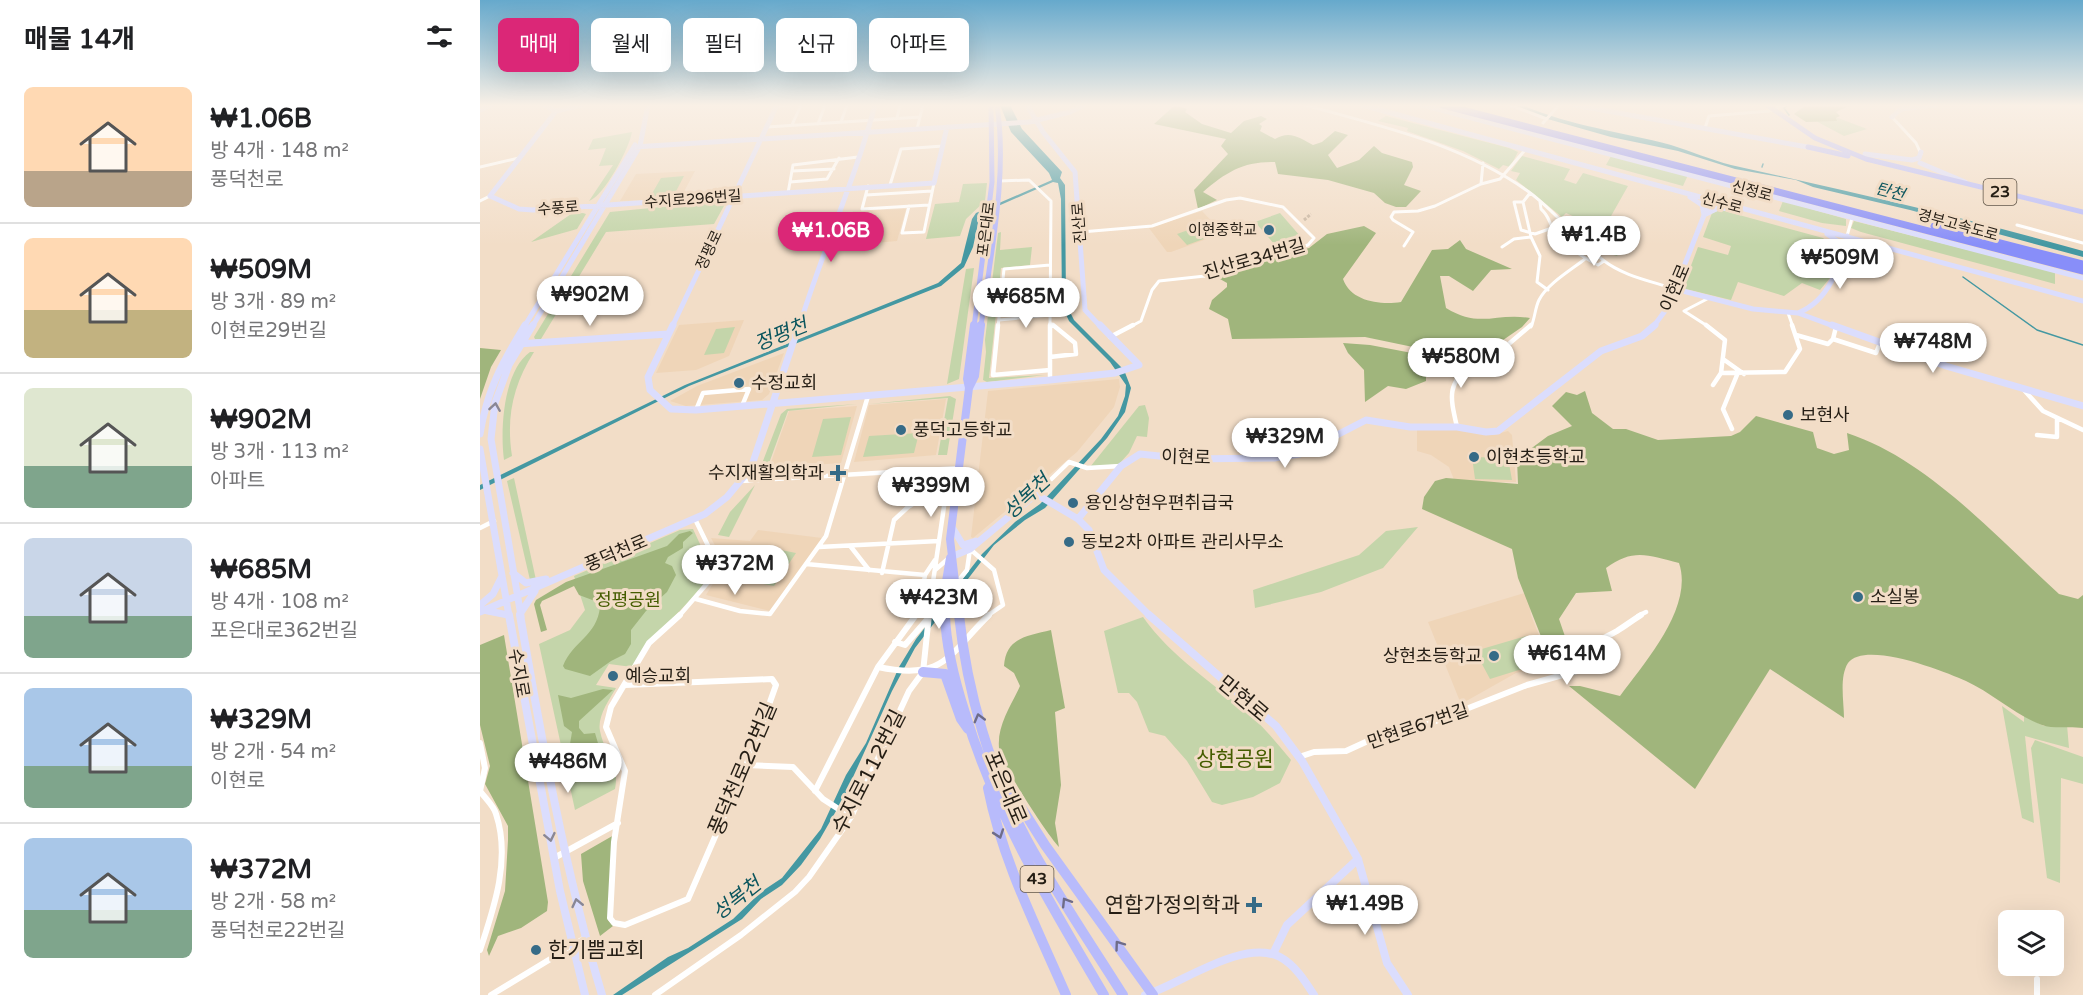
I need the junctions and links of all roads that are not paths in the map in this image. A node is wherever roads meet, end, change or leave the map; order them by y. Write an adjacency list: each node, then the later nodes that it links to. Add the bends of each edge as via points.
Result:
1 (524, 151): 24 (street)
2 (634, 151): 53 (street)
3 (634, 151): 55 (street)
4 (755, 151): 48 (street, 정평로)
5 (860, 151): 23 (street)
6 (900, 151): 38 (street)
7 (942, 151): 36 (street)
8 (992, 151): 58 (main road, 포은대로 / 43)
9 (1001, 151): 35 (main road, 포은대로 / 43)
10 (1060, 151): 65 (street, 진산로, via 1074,170)
11 (1455, 151): 26 (street)
12 (1524, 151): 33 (street)
13 (1530, 151): 42 (street, 신수로)
14 (1602, 151): 61 (street, 신정로)
15 (1622, 151): 77 (highway, 경부고속도로)
16 (1645, 151): 75 (highway, 경부고속도로)
17 (1830, 151): 28 (main road)
18 (1843, 151): 20 (street)
19 (1858, 151): 22 (main road, 23)
20 (1848, 152): 28 (main road, 23); 32 (main road)
21 (1921, 152): 22 (street, via 1919,158 1912,160); 27 (street)
22 (1865, 154): 28 (main road, 23)
23 (858, 157): 25 (street); 41 (street)
24 (519, 158): 29 (street); 47 (street)
25 (839, 158): 30 (street); 31 (street, via 795,164)
26 (1483, 163): 33 (street); 37 (street)
27 (1920, 163): 32 (street); 39 (street)
28 (1892, 164): 32 (main road, 23)
29 (480, 167)
30 (834, 169): 31 (street); 34 (street, via 827,180)
31 (792, 171): 34 (street)
32 (1918, 171): 39 (main road, 23)
33 (1505, 176): 37 (street); 45 (street)
34 (790, 182): 44 (street)
35 (999, 182): 58 (main road, 포은대로 / 43); 76 (street, via 1027,180 1051,201)
36 (934, 183): 38 (street, 수지로296번길); 43 (street)
37 (1481, 184): 70 (street, via 1435,206 1394,212 1390,217 1413,232)
38 (890, 185): 40 (street, 수지로296번길)
39 (1973, 185): 59 (main road, 23)
40 (868, 186): 41 (street, 수지로296번길); 46 (street)
41 (847, 188): 44 (street, 수지로296번길); 107 (street, 풍덕천로)
42 (1677, 191): 49 (street, 신수로); 60 (street, via 1700,203)
43 (932, 192): 46 (street); 54 (street)
44 (788, 193): 48 (street, 수지로296번길)
45 (1530, 193): 51 (street); 52 (street)
46 (867, 195): 56 (street, via 862,209)
47 (490, 196): 50 (street); 55 (street, 수풍로, via 522,210)
48 (735, 196): 53 (street, 수지로296번길); 89 (street, 정평로)
49 (1710, 200): 57 (street, 신수로); 60 (street, 이현로)
50 (480, 201)
51 (1523, 202): 66 (street); 66 (street, via 1514,202 1518,228)
52 (1540, 202): 63 (street); 74 (street)
53 (604, 205): 55 (street, 수풍로); 93 (street)
54 (929, 205): 56 (street); 56 (street, via 924,232 902,233)
55 (596, 206): 95 (street)
56 (909, 206)
57 (1748, 210): 60 (street, via 1718,208); 64 (street, 신수로)
58 (991, 212): 104 (main road, 포은대로 / 43, via 967,379)
59 (2083, 212)
60 (1704, 215): 79 (street, 이현로)
61 (1852, 218): 67 (street); 78 (street, 신정로)
62 (2017, 225): 68 (street)
63 (1552, 228): 66 (street); 72 (street)
64 (1817, 228): 67 (street, 신수로); 73 (street, via 1839,242)
65 (1081, 232): 91 (street, 진산로, via 1085,310); 91 (street, 진산로34번길, via 1152,226 1240,198 1280,206 1314,240 1205,276 1159,281 1141,321)
66 (1531, 236): 71 (street); 80 (street, via 1540,256 1538,282)
67 (1847, 236): 69 (street, 신수로); 73 (street)
68 (2083, 243)
69 (1878, 245): 73 (street, via 1851,246); 82 (street, 신수로)
70 (1404, 246)
71 (1502, 246)
72 (1585, 259): 74 (street, via 1598,265); 80 (street)
73 (1842, 260): 83 (street, via 1837,275 1815,304)
74 (1604, 261): 79 (street, via 1631,275)
75 (2083, 264)
76 (1050, 265): 85 (street); 86 (street, via 1004,269)
77 (2083, 271)
78 (2083, 278)
79 (1675, 289): 81 (street); 112 (street, 이현로, via 1663,316 1650,330 1601,351 1498,431)
80 (1548, 290): 112 (street, via 1538,302 1530,328 1490,360 1472,360 1449,387)
81 (1709, 298): 84 (street); 97 (street, via 1684,311 1722,336 1726,343)
82 (2082, 301)
83 (1798, 313): 84 (street); 88 (street)
84 (1788, 314): 90 (street)
85 (1050, 315): 86 (street); 87 (street)
86 (999, 320): 98 (street, via 993,375)
87 (1050, 323): 96 (street); 96 (street, via 1075,343 1076,354)
88 (1836, 327): 92 (street); 94 (street)
89 (668, 334): 93 (street); 110 (street, 정평로, via 647,380 652,394 677,411)
90 (1796, 335): 92 (street, via 1828,344); 100 (street, via 1800,349 1785,372)
91 (1110, 337): 102 (street, 진산로, via 1139,365 1115,373)
92 (1833, 339): 94 (street, via 1876,353)
93 (522, 343): 95 (street); 140 (street, 수지로, one-way to 93, via 491,440 502,379)
94 (1880, 343): 105 (street)
95 (513, 344): 115 (street, via 491,387)
96 (1050, 357): 98 (street)
97 (1723, 359): 99 (street); 100 (street)
98 (1050, 370): 102 (street)
99 (1721, 373): 101 (street); 103 (street)
100 (1744, 374): 101 (street)
101 (1737, 375): 113 (street, via 1723,409)
102 (1050, 380): 104 (street)
103 (1713, 385)
104 (969, 388): 106 (street); 120 (main road, 포은대로 / 43)
105 (2022, 388): 109 (street); 111 (street, via 2035,404)
106 (868, 396): 107 (street); 121 (street)
107 (774, 404): 108 (street); 122 (street, 풍덕천로, via 751,468)
108 (742, 406): 110 (street); 110 (street, via 749,389 703,393)
109 (2083, 406)
110 (696, 410)
111 (2057, 419): 114 (street); 116 (street, via 2057,437)
112 (1457, 427): 118 (street, 이현로, via 1410,427 1366,420 1300,454 1265,459 1188,459 1140,454)
113 (1732, 429)
114 (2083, 430)
115 (480, 434)
116 (2037, 435)
117 (480, 449): 119 (street)
118 (1121, 466): 123 (street, via 1087,468 1072,462 1065,464); 125 (street, 이현로)
119 (483, 470): 126 (street, 수지로)
120 (959, 474): 121 (street); 127 (main road, 포은대로 / 43); 130 (street, 수지로112번길, via 946,493); 131 (street, via 894,520)
121 (846, 476): 122 (street); 132 (street)
122 (741, 481): 124 (street, 풍덕천로, via 713,509)
123 (1037, 495): 125 (street, 만현로); 129 (street)
124 (695, 519): 144 (street, 풍덕천로); 147 (street, via 717,564 717,572)
125 (1078, 519): 159 (street, 만현로, via 1089,531 1104,570 1168,634 1276,726)
126 (494, 521): 128 (street); 142 (street, 수지로)
127 (952, 527): 129 (street, via 963,544 973,543); 135 (main road, 포은대로 / 43)
128 (480, 528)
129 (991, 532): 134 (street)
130 (939, 541): 131 (street); 136 (street, 수지로112번길)
131 (888, 545): 133 (street); 141 (street)
132 (819, 547): 133 (street); 137 (street)
133 (851, 547): 138 (street)
134 (972, 551): 135 (street); 153 (street, via 962,577 910,641 906,645); 155 (street, via 990,565 1003,605 986,616 958,649)
135 (951, 557): 139 (street); 157 (main road, 포은대로 / 43, via 944,577 946,628); 161 (main road, 포은대로 / 43, one-way to 135, via 964,662)
136 (936, 558): 139 (street, 수지로112번길); 143 (street)
137 (806, 564): 138 (street); 147 (street, via 770,614 740,611)
138 (869, 570): 141 (street)
139 (934, 572): 155 (street, 수지로112번길)
140 (513, 573): 144 (street, via 526,583); 146 (street, 수지로)
141 (882, 573): 143 (street)
142 (503, 574): 148 (street, 수지로); 149 (street)
143 (925, 575): 153 (street, via 919,610)
144 (558, 578): 145 (street, 풍덕천로)
145 (540, 586): 146 (street, 풍덕천로); 151 (street)
146 (517, 597): 148 (street, 풍덕천로); 151 (street, 수지로)
147 (696, 599): 156 (street, via 650,643)
148 (506, 602): 149 (street, 풍덕천로); 152 (street, 수지로)
149 (481, 610): 152 (street)
150 (1646, 612): 159 (street, 만현로67번길, via 1631,618 1612,636 1601,637 1591,649 1590,665 1584,669 1527,685 1423,726 1381,735 1346,751 1314,752)
151 (520, 614): 167 (street, 수지로)
152 (508, 615): 168 (street, 수지로, one-way to 168)
153 (895, 642): 154 (street)
154 (878, 667): 155 (street); 163 (street)
155 (923, 672): 157 (main road, via 945,674 961,719); 165 (street, 수지로112번길, via 909,691)
156 (626, 685): 160 (street, 풍덕천로22번길, via 772,679 776,689); 166 (street, via 610,707 606,728 625,771)
157 (972, 735): 162 (main road, 포은대로 / 43)
158 (480, 743): 164 (street, via 485,768)
159 (1299, 757): 169 (street, 만현로)
160 (746, 765): 163 (street, via 793,767); 166 (street, 풍덕천로22번길, via 688,899 625,925 610,918)
161 (998, 773): 176 (main road, one-way to 161); 182 (main road, 포은대로 / 43, one-way to 161, via 1027,840)
162 (987, 777): 180 (main road, one-way to 180, via 994,819 1008,859); 181 (main road, 포은대로 / 43, via 1013,837)
163 (815, 790): 165 (street)
164 (480, 791): 172 (street, via 495,813 501,838 496,903)
165 (848, 816): 179 (street, 수지로112번길, via 809,877 795,891 741,935)
166 (618, 823): 167 (street)
167 (566, 852): 168 (street); 170 (street, 수지로, one-way to 167)
168 (555, 858): 171 (street, 수지로)
169 (1358, 859): 173 (street, via 1287,925); 184 (street, 만현로, via 1387,963)
170 (585, 938): 171 (street); 178 (street, 수지로)
171 (573, 946): 175 (street, 수지로); 177 (street)
172 (480, 950)
173 (1273, 954): 176 (street, via 1248,954 1223,962); 183 (street, via 1299,972)
174 (2037, 979): 185 (street)
175 (584, 993)
176 (1150, 994)
177 (491, 995)
178 (602, 995)
179 (655, 995)
180 (1066, 995)
181 (1104, 995)
182 (1123, 995)
183 (1314, 995)
184 (1407, 995)
185 (2037, 995)

